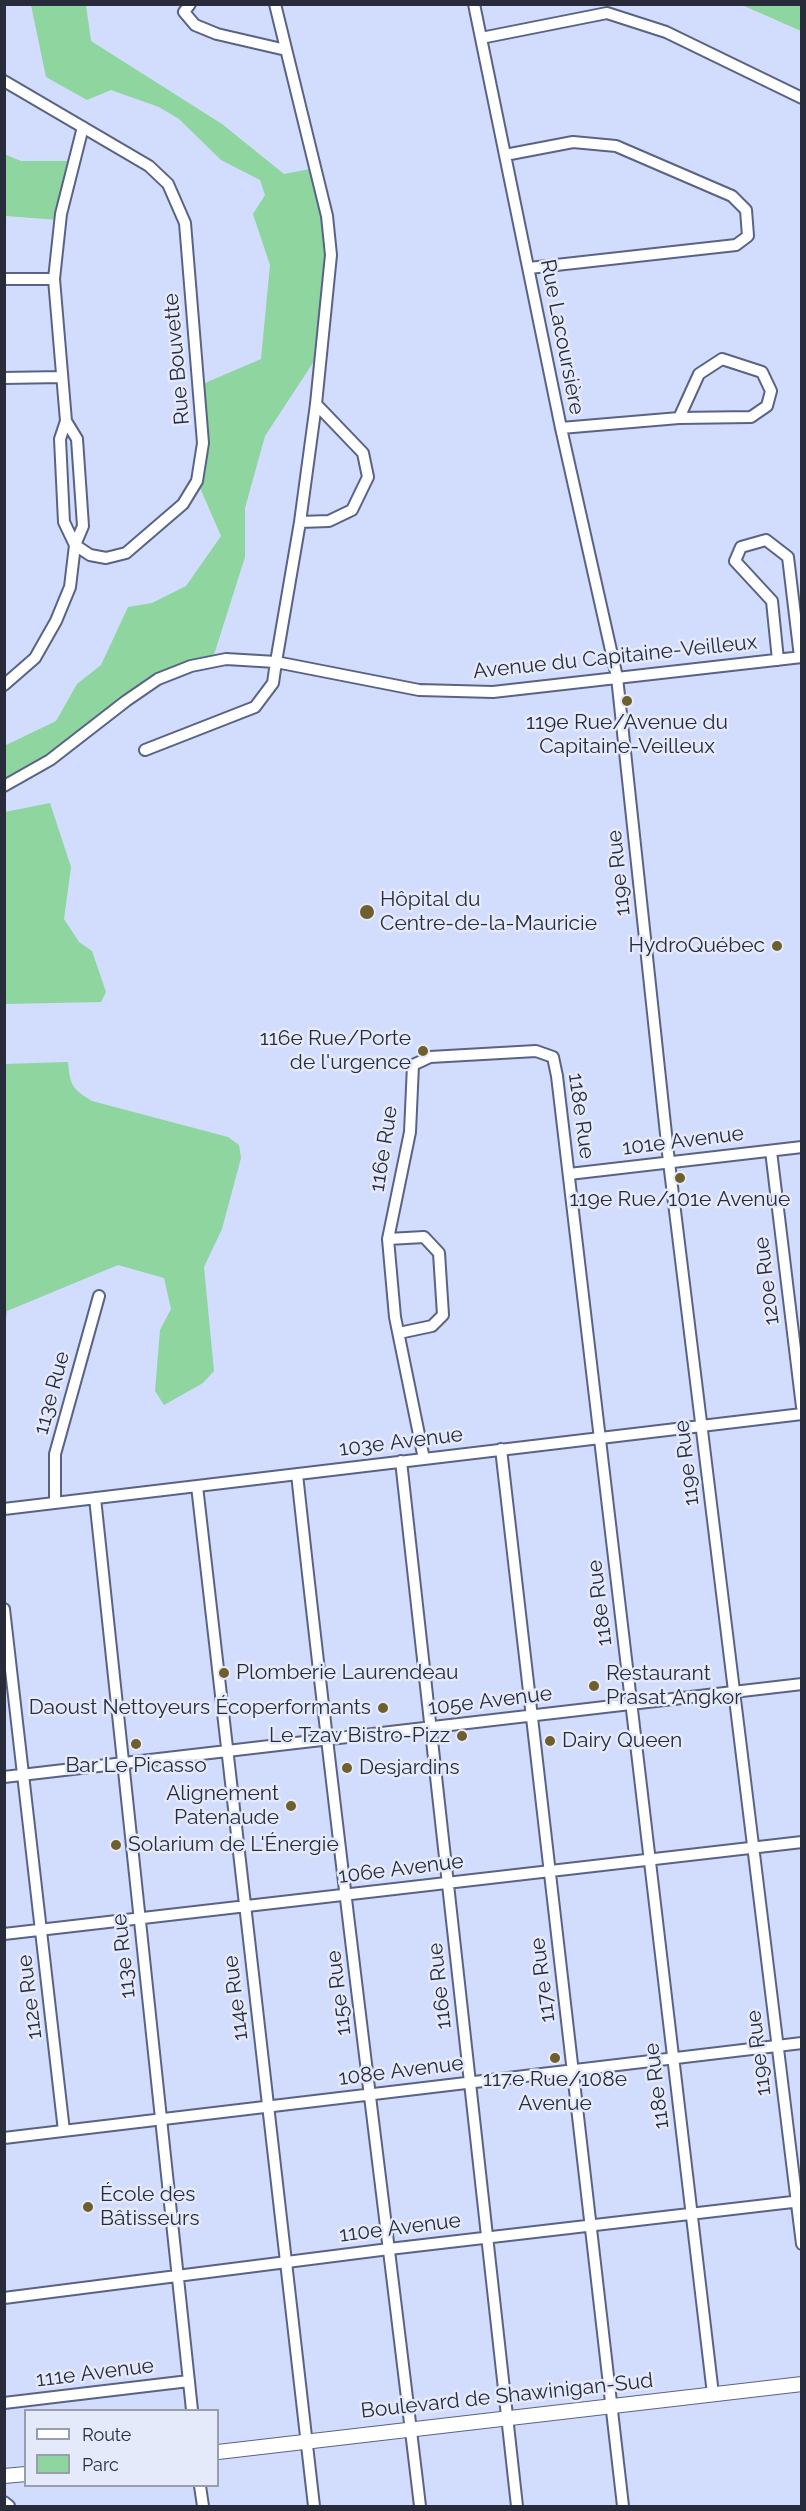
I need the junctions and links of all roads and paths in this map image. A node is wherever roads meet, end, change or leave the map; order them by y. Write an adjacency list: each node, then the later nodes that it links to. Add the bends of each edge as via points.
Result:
1 (190, 4): 5 (street, via 184,12 195,26)
2 (275, 4): 5 (street)
3 (474, 4): 4 (street, Rue Lacoursière)
4 (481, 38): 7 (street, via 607,13 666,32); 9 (street, Rue Lacoursière)
5 (286, 50): 15 (street, via 327,216 331,255)
6 (4, 81): 8 (street, Rue Bouvette)
7 (801, 98)
8 (83, 127): 12 (street, via 60,214); 20 (street, Rue Bouvette, via 149,166 168,184 185,223 203,443 197,481 183,504 126,553 106,558 90,555)
9 (505, 155): 10 (street, Rue Lacoursière); 10 (street, via 573,142 616,146 732,196 746,210 748,236 736,245)
10 (529, 268): 18 (street, Rue Lacoursière)
11 (4, 279): 12 (street)
12 (54, 279): 13 (street)
13 (62, 377): 14 (street); 17 (street)
14 (4, 378)
15 (316, 404): 19 (street); 19 (street, via 363,453 368,477 352,510 329,520)
16 (679, 418): 16 (street, via 751,417 766,406 771,391 762,372 722,359 699,374); 18 (street)
17 (66, 421): 20 (street, via 60,439 64,522); 20 (street, via 77,439 78,450 83,525)
18 (561, 428): 24 (street, Rue Lacoursière)
19 (300, 522): 23 (street)
20 (75, 545): 25 (street, via 70,587 56,621 35,658)
21 (801, 657): 22 (street, Avenue du Capitaine-Veilleux); 22 (street, via 788,557 766,540 741,547 735,561 772,601)
22 (778, 660): 24 (street, Avenue du Capitaine-Veilleux)
23 (276, 662): 24 (street, Avenue du Capitaine-Veilleux, via 419,690 493,692); 26 (street, via 273,682 255,707); 27 (street, Avenue du Capitaine-Veilleux, via 226,659 191,666 158,679 50,760)
24 (617, 677): 31 (street, 119e Rue)
25 (4, 685)
26 (145, 750)
27 (4, 786)
28 (413, 1065): 32 (street, 118e Rue, via 430,1057 536,1051 553,1057); 33 (street, 116e Rue, via 410,1132)
29 (801, 1147): 30 (street, 101e Avenue)
30 (771, 1151): 31 (street, 101e Avenue); 36 (street, 120e Rue)
31 (669, 1162): 32 (street, 101e Avenue); 38 (street, 119e Rue)
32 (569, 1174): 39 (street, 118e Rue)
33 (388, 1239): 35 (street, 116e Rue); 35 (street, via 424,1237 439,1253 443,1316 432,1326)
34 (99, 1296): 46 (street, 113e Rue, via 55,1454)
35 (399, 1333): 41 (street, 116e Rue)
36 (801, 1407)
37 (801, 1414): 38 (street, 103e Avenue)
38 (702, 1426): 39 (street, 103e Avenue); 50 (street, 119e Rue)
39 (600, 1438): 40 (street, 103e Avenue); 51 (street, 118e Rue)
40 (501, 1449): 41 (street, 103e Avenue); 52 (street, 117e Rue)
41 (424, 1459): 42 (street, 103e Avenue)
42 (401, 1461): 43 (street, 103e Avenue); 53 (street, 116e Rue)
43 (297, 1474): 44 (street, 103e Avenue); 54 (street, 115e Rue)
44 (197, 1486): 45 (street, 103e Avenue); 55 (street, 114e Rue)
45 (95, 1498): 46 (street, 103e Avenue); 56 (street, 113e Rue)
46 (55, 1503): 47 (street, 103e Avenue)
47 (4, 1509)
48 (4, 1610): 57 (street, 112e Rue)
49 (801, 1684): 50 (street, 105e Avenue)
50 (734, 1692): 51 (street, 105e Avenue); 60 (street, 119e Rue)
51 (632, 1704): 52 (street, 105e Avenue); 61 (street, 118e Rue)
52 (532, 1716): 53 (street, 105e Avenue); 62 (street, 117e Rue)
53 (431, 1727): 54 (street, 105e Avenue); 63 (street, 116e Rue)
54 (326, 1740): 55 (street, 105e Avenue); 64 (street, 115e Rue)
55 (228, 1751): 56 (street, 105e Avenue); 65 (street, 114e Rue)
56 (123, 1763): 57 (street, 105e Avenue); 66 (street, 113e Rue)
57 (24, 1774): 58 (street, 105e Avenue); 67 (street, 112e Rue)
58 (4, 1777)
59 (801, 1842): 60 (street, 106e Avenue)
60 (753, 1848): 61 (street, 106e Avenue); 70 (street, 119e Rue)
61 (650, 1859): 62 (street, 106e Avenue); 71 (street, 118e Rue)
62 (550, 1871): 63 (street, 106e Avenue); 72 (street, 117e Rue)
63 (448, 1883): 64 (street, 106e Avenue); 73 (street, 116e Rue)
64 (346, 1894): 65 (street, 106e Avenue); 74 (street, 115e Rue)
65 (246, 1906): 66 (street, 106e Avenue); 75 (street, 114e Rue)
66 (140, 1918): 67 (street, 106e Avenue); 76 (street, 113e Rue)
67 (41, 1930): 68 (street, 106e Avenue); 77 (street, 112e Rue)
68 (4, 1934)
69 (801, 2043): 70 (street, 108e Avenue)
70 (778, 2046): 71 (street, 108e Avenue); 79 (street, 119e Rue)
71 (673, 2058): 72 (street, 108e Avenue); 80 (street, 118e Rue)
72 (573, 2070): 73 (street, 108e Avenue); 81 (street, 117e Rue)
73 (470, 2082): 74 (street, 108e Avenue); 82 (street, 116e Rue)
74 (370, 2094): 75 (street, 108e Avenue); 84 (street, 115e Rue)
75 (268, 2106): 76 (street, 108e Avenue); 85 (street, 114e Rue)
76 (161, 2119): 77 (street, 108e Avenue); 86 (street, 113e Rue)
77 (64, 2131): 78 (street, 108e Avenue)
78 (4, 2138)
79 (799, 2202): 80 (street, 110e Avenue); 83 (street, 119e Rue)
80 (692, 2214): 81 (street, 110e Avenue); 90 (street, 118e Rue)
81 (591, 2226): 82 (street, 110e Avenue); 92 (street, 117e Rue)
82 (487, 2238): 84 (street, 110e Avenue); 94 (street, 116e Rue)
83 (801, 2244)
84 (389, 2249): 85 (street, 110e Avenue); 95 (street, 115e Rue)
85 (286, 2262): 86 (street, 110e Avenue); 96 (street, 114e Rue)
86 (178, 2277): 87 (street, 110e Avenue); 88 (street, 113e Rue)
87 (4, 2298)
88 (189, 2381): 91 (street, 111e Avenue); 93 (street, 113e Rue)
89 (801, 2384): 90 (main road, Boulevard de Shawinigan-Sud)
90 (713, 2394): 92 (main road, Boulevard de Shawinigan-Sud)
91 (4, 2403)
92 (612, 2406): 94 (main road, Boulevard de Shawinigan-Sud); 107 (street, 117e Rue)
93 (192, 2409)
94 (507, 2417): 95 (main road, Boulevard de Shawinigan-Sud); 106 (street, 116e Rue)
95 (411, 2428): 96 (main road, Boulevard de Shawinigan-Sud); 105 (street, 115e Rue)
96 (307, 2440): 97 (main road, Boulevard de Shawinigan-Sud); 104 (street, 114e Rue)
97 (219, 2452)
98 (24, 2474): 99 (main road)
99 (4, 2476)
100 (200, 2487): 103 (street)
101 (4, 2502): 102 (street)
102 (9, 2506)
103 (203, 2506)
104 (314, 2506)
105 (420, 2506)
106 (517, 2506)
107 (623, 2506)

